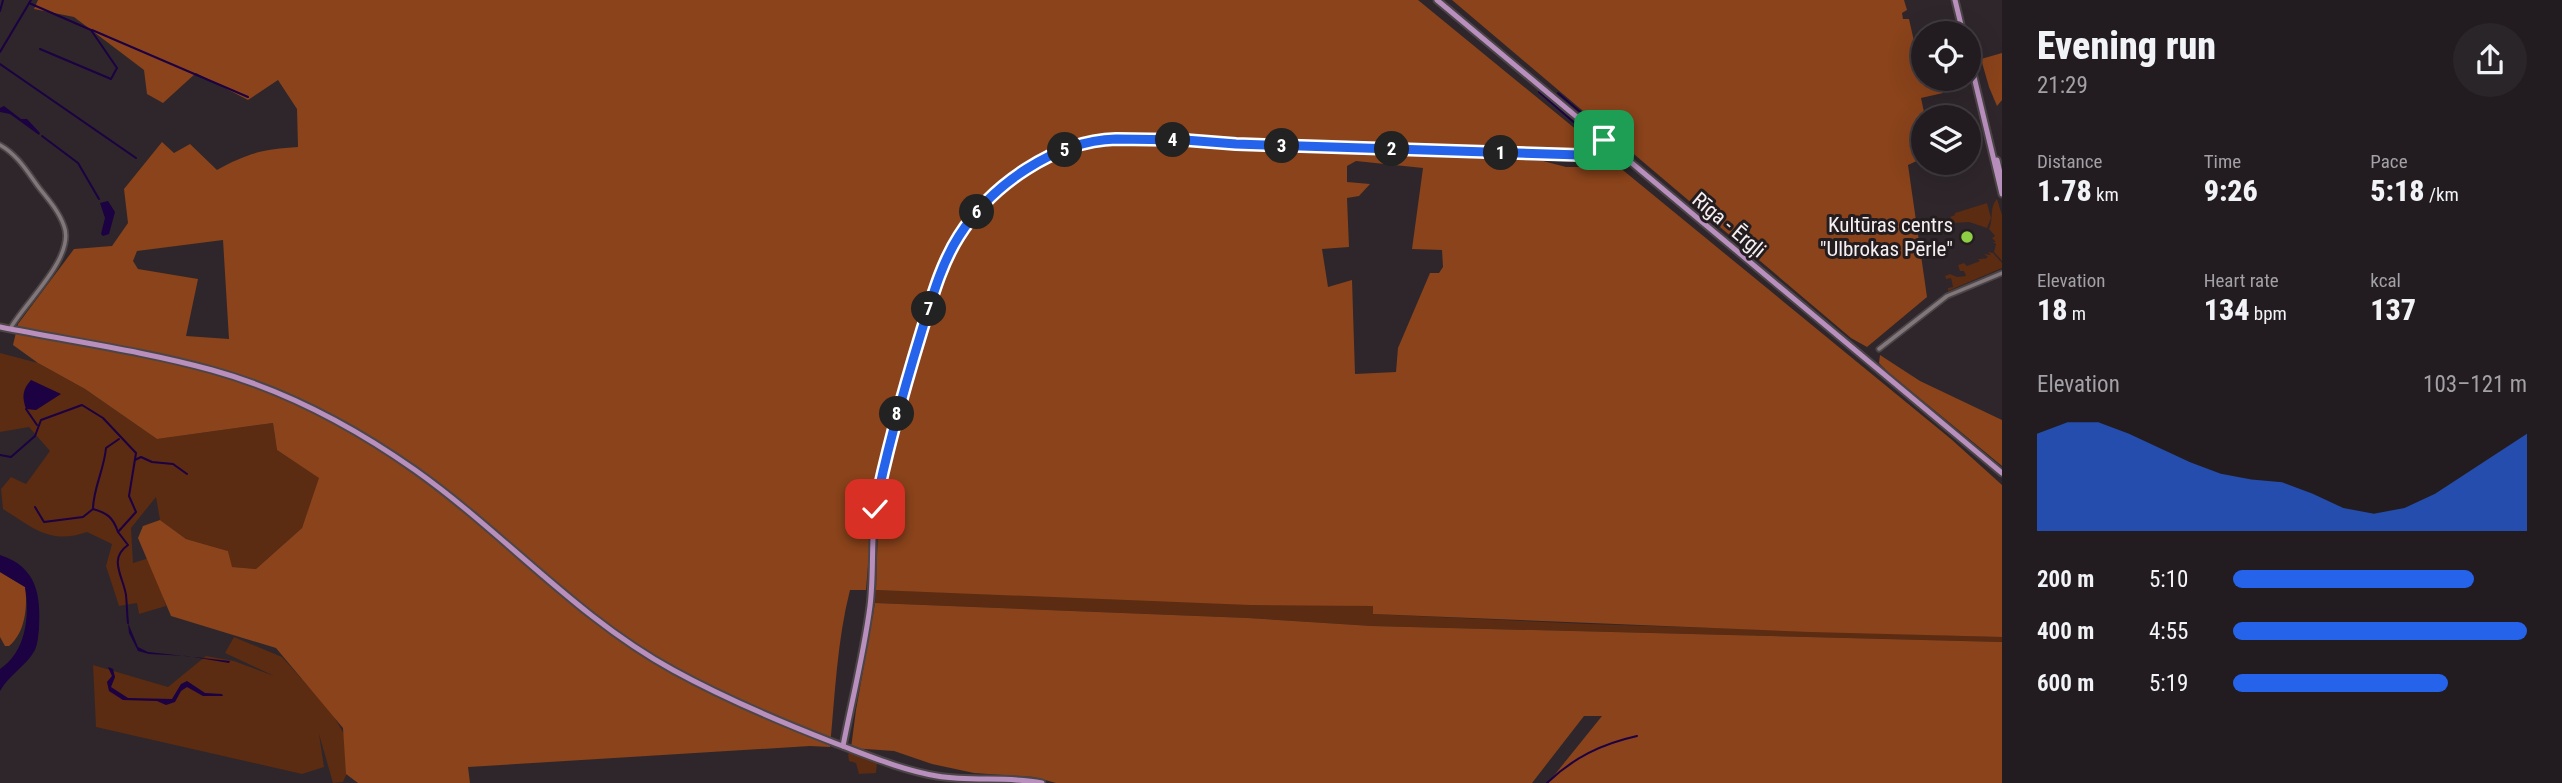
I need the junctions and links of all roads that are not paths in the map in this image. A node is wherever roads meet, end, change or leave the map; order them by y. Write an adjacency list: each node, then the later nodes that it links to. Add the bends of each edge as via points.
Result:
1 (1437, 0): 5 (main road, Rīga - Ērgļi)
2 (1955, 0): 3 (main road)
3 (1960, 21)
4 (1978, 91): 7 (main road)
5 (1607, 143): 14 (main road, Rīga - Ērgļi); 15 (main road, via 1580,155 1104,140 1053,154 999,190 966,225 948,255 889,442 875,509 865,641)
6 (0, 145): 12 (street, via 18,160 65,228 56,265)
7 (1991, 145): 8 (main road); 9 (main road)
8 (2002, 181)
9 (2002, 194)
10 (2002, 273): 13 (street, via 1940,300)
11 (0, 327): 12 (main road)
12 (10, 329): 15 (main road, via 212,370 317,411 418,472 590,615 658,662 737,703)
13 (1879, 349)
14 (2002, 473)
15 (843, 746): 16 (main road, via 937,776)
16 (1042, 783)

